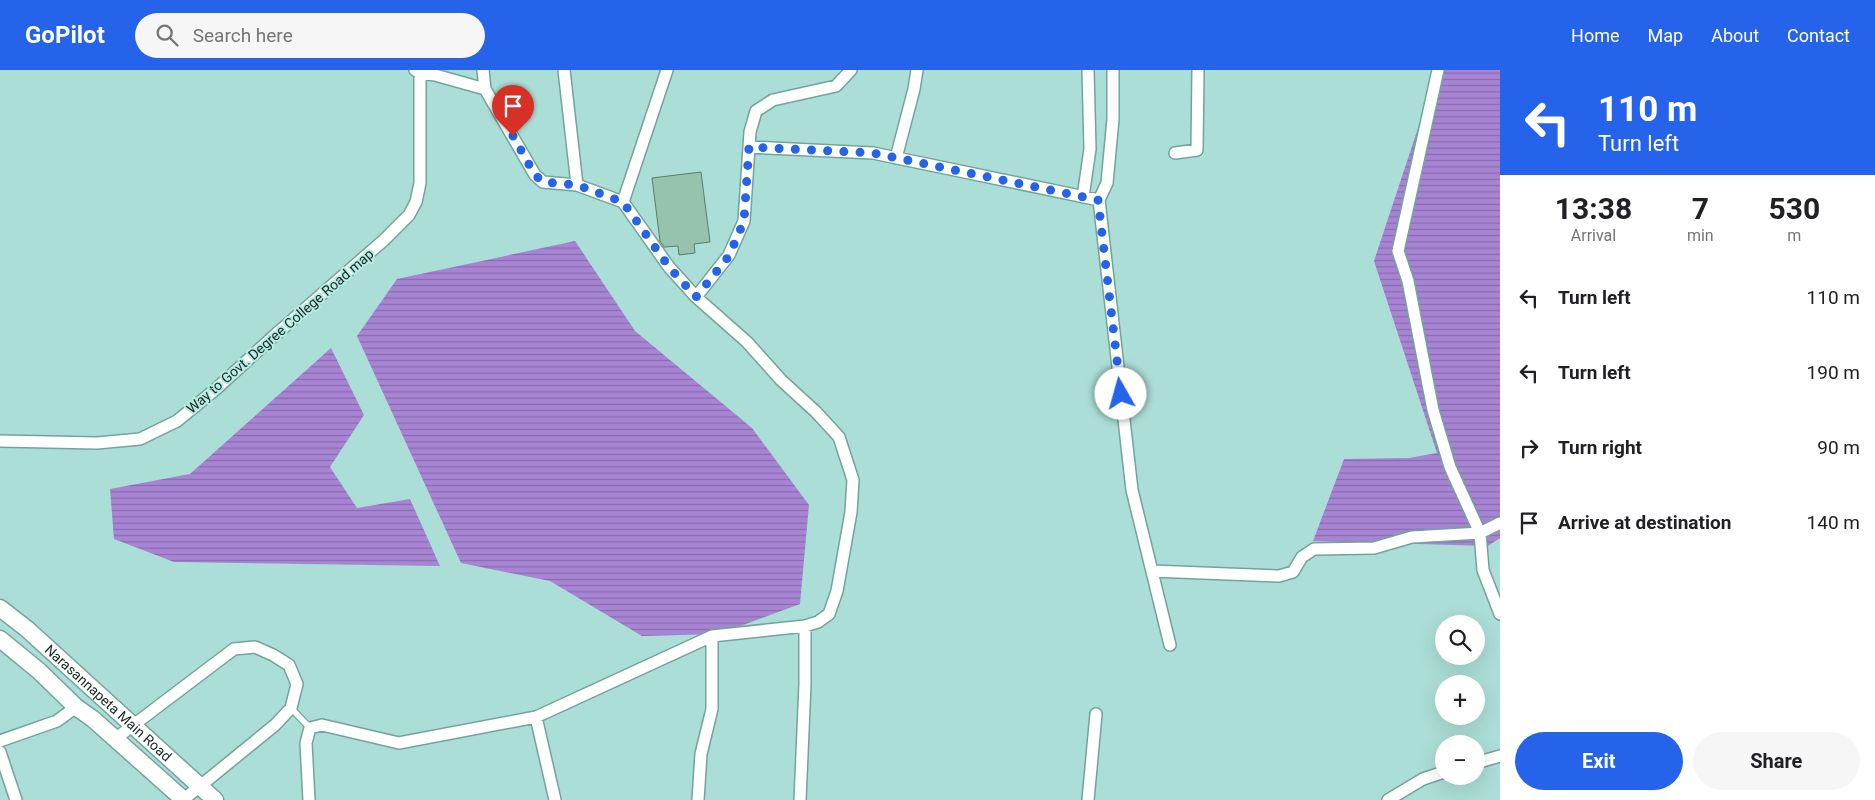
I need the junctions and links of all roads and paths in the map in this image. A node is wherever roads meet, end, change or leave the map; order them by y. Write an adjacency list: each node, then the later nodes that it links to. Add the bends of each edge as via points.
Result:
1 (483, 70): 11 (street)
2 (564, 70): 15 (street)
3 (667, 70): 18 (street)
4 (852, 70): 12 (street, via 836,86 773,100 756,111)
5 (917, 70): 14 (street)
6 (1088, 70): 16 (street, via 1090,149)
7 (1112, 70): 17 (street, via 1113,119 1107,183)
8 (1198, 70): 13 (street, via 1197,150)
9 (1438, 70): 22 (street, via 1398,251 1408,281 1432,410 1450,467)
10 (417, 72): 11 (street); 20 (street, Way to Govt. Degree College Road map, via 420,183 416,202 408,215 216,389 177,420 140,439 97,443)
11 (485, 89): 15 (street, via 535,175 543,182)
12 (749, 147): 14 (street, via 873,153); 19 (street, via 744,221 729,256)
13 (1175, 153)
14 (896, 158): 16 (street)
15 (577, 185): 18 (street)
16 (1083, 197): 17 (street)
17 (1098, 200): 23 (street, via 1132,490)
18 (623, 202): 19 (street, via 669,267)
19 (696, 297): 26 (street, via 747,342 833,431 839,438 853,480 838,591 828,614 818,622)
20 (0, 441)
21 (1500, 523): 22 (street)
22 (1480, 533): 23 (street, via 1412,537 1374,548 1314,549 1302,558 1293,572 1278,576); 25 (street, via 1483,570)
23 (1152, 571): 29 (street)
24 (0, 608): 34 (main road, Narasannapeta Main Road)
25 (1500, 614)
26 (804, 626): 27 (street); 49 (street)
27 (712, 636): 33 (street); 48 (street, via 712,709 700,754)
28 (0, 639): 30 (main road, Narasannapeta Main Road)
29 (1170, 645)
30 (76, 707): 36 (main road, Narasannapeta Main Road); 37 (street, via 57,721)
31 (291, 708): 34 (street, via 297,684 289,665 255,647 234,649); 35 (lane); 42 (street)
32 (1096, 714): 50 (street)
33 (536, 717): 35 (street, via 399,743 322,725); 47 (street)
34 (133, 726): 36 (street); 42 (main road, Narasannapeta Main Road)
35 (310, 728): 46 (street, via 306,743)
36 (116, 739): 44 (main road, Narasannapeta Main Road)
37 (0, 741)
38 (0, 752): 43 (street)
39 (1500, 756): 40 (street)
40 (1485, 760)
41 (1435, 775): 51 (street, via 1423,778)
42 (200, 786): 44 (street); 45 (main road, Narasannapeta Main Road)
43 (16, 800)
44 (183, 800)
45 (215, 800)
46 (308, 800)
47 (555, 800)
48 (698, 800)
49 (800, 800)
50 (1088, 800)
51 (1388, 800)

